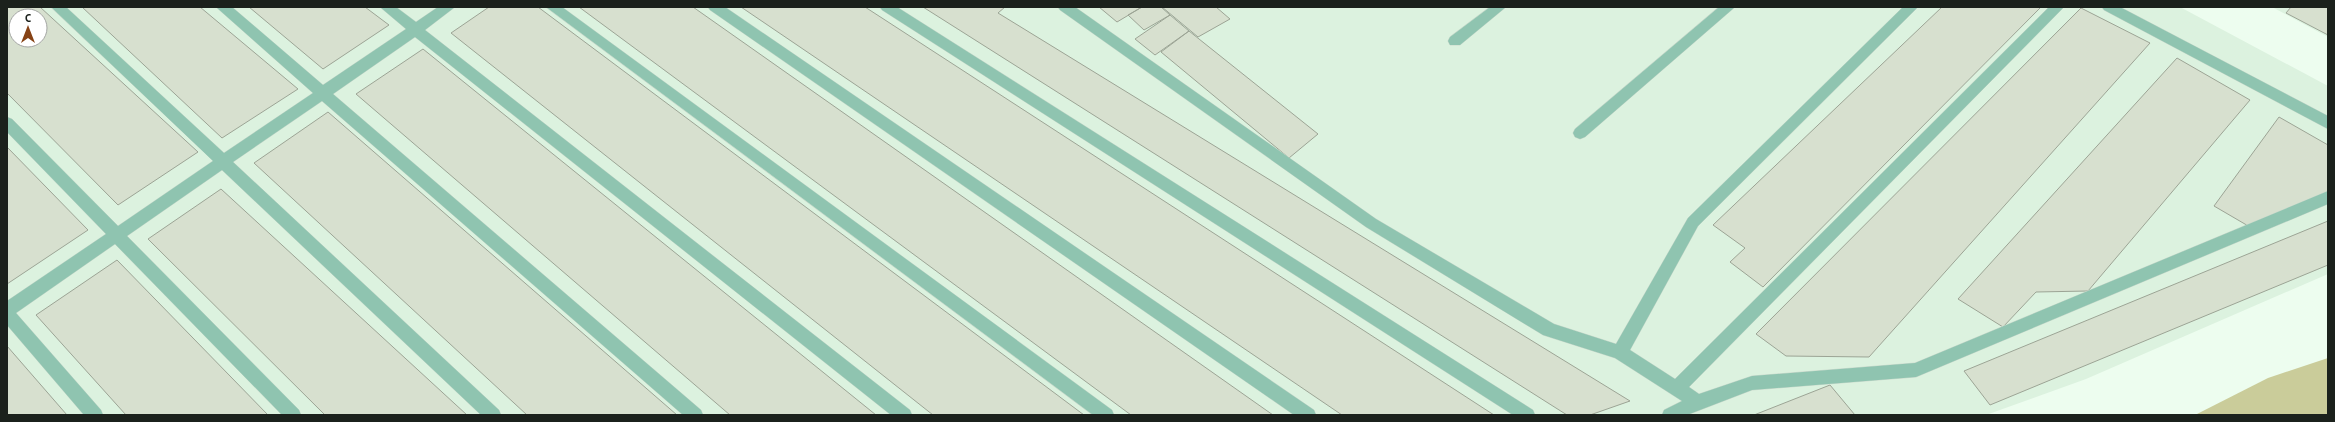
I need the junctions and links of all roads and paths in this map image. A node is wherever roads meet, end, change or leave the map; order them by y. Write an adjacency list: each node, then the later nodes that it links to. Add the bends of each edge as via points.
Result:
1 (58, 7): 20 (lane)
2 (223, 7): 16 (lane)
3 (387, 7): 14 (lane)
4 (448, 7): 14 (lane)
5 (553, 7): 33 (lane)
6 (715, 7): 34 (lane)
7 (887, 7): 35 (lane)
8 (1065, 7): 25 (lane, via 1371,223 1550,330)
9 (1499, 7): 15 (lane)
10 (1728, 7): 19 (lane)
11 (1911, 7): 25 (lane, via 1693,222)
12 (2057, 7): 26 (lane)
13 (2109, 7): 18 (lane)
14 (415, 30): 16 (lane); 32 (lane)
15 (1455, 41)
16 (323, 93): 20 (lane); 31 (lane)
17 (7, 123): 22 (lane)
18 (2328, 123)
19 (1580, 133)
20 (222, 162): 22 (lane); 30 (lane)
21 (2328, 198): 27 (lane, via 1916,370 1752,383)
22 (116, 235): 23 (lane); 29 (lane)
23 (7, 310)
24 (7, 314): 28 (lane)
25 (1620, 352): 26 (lane)
26 (1677, 388): 27 (lane)
27 (1698, 402): 36 (lane)
28 (95, 415)
29 (293, 415)
30 (493, 415)
31 (695, 415)
32 (904, 415)
33 (1106, 415)
34 (1308, 415)
35 (1527, 415)
36 (1670, 415)

